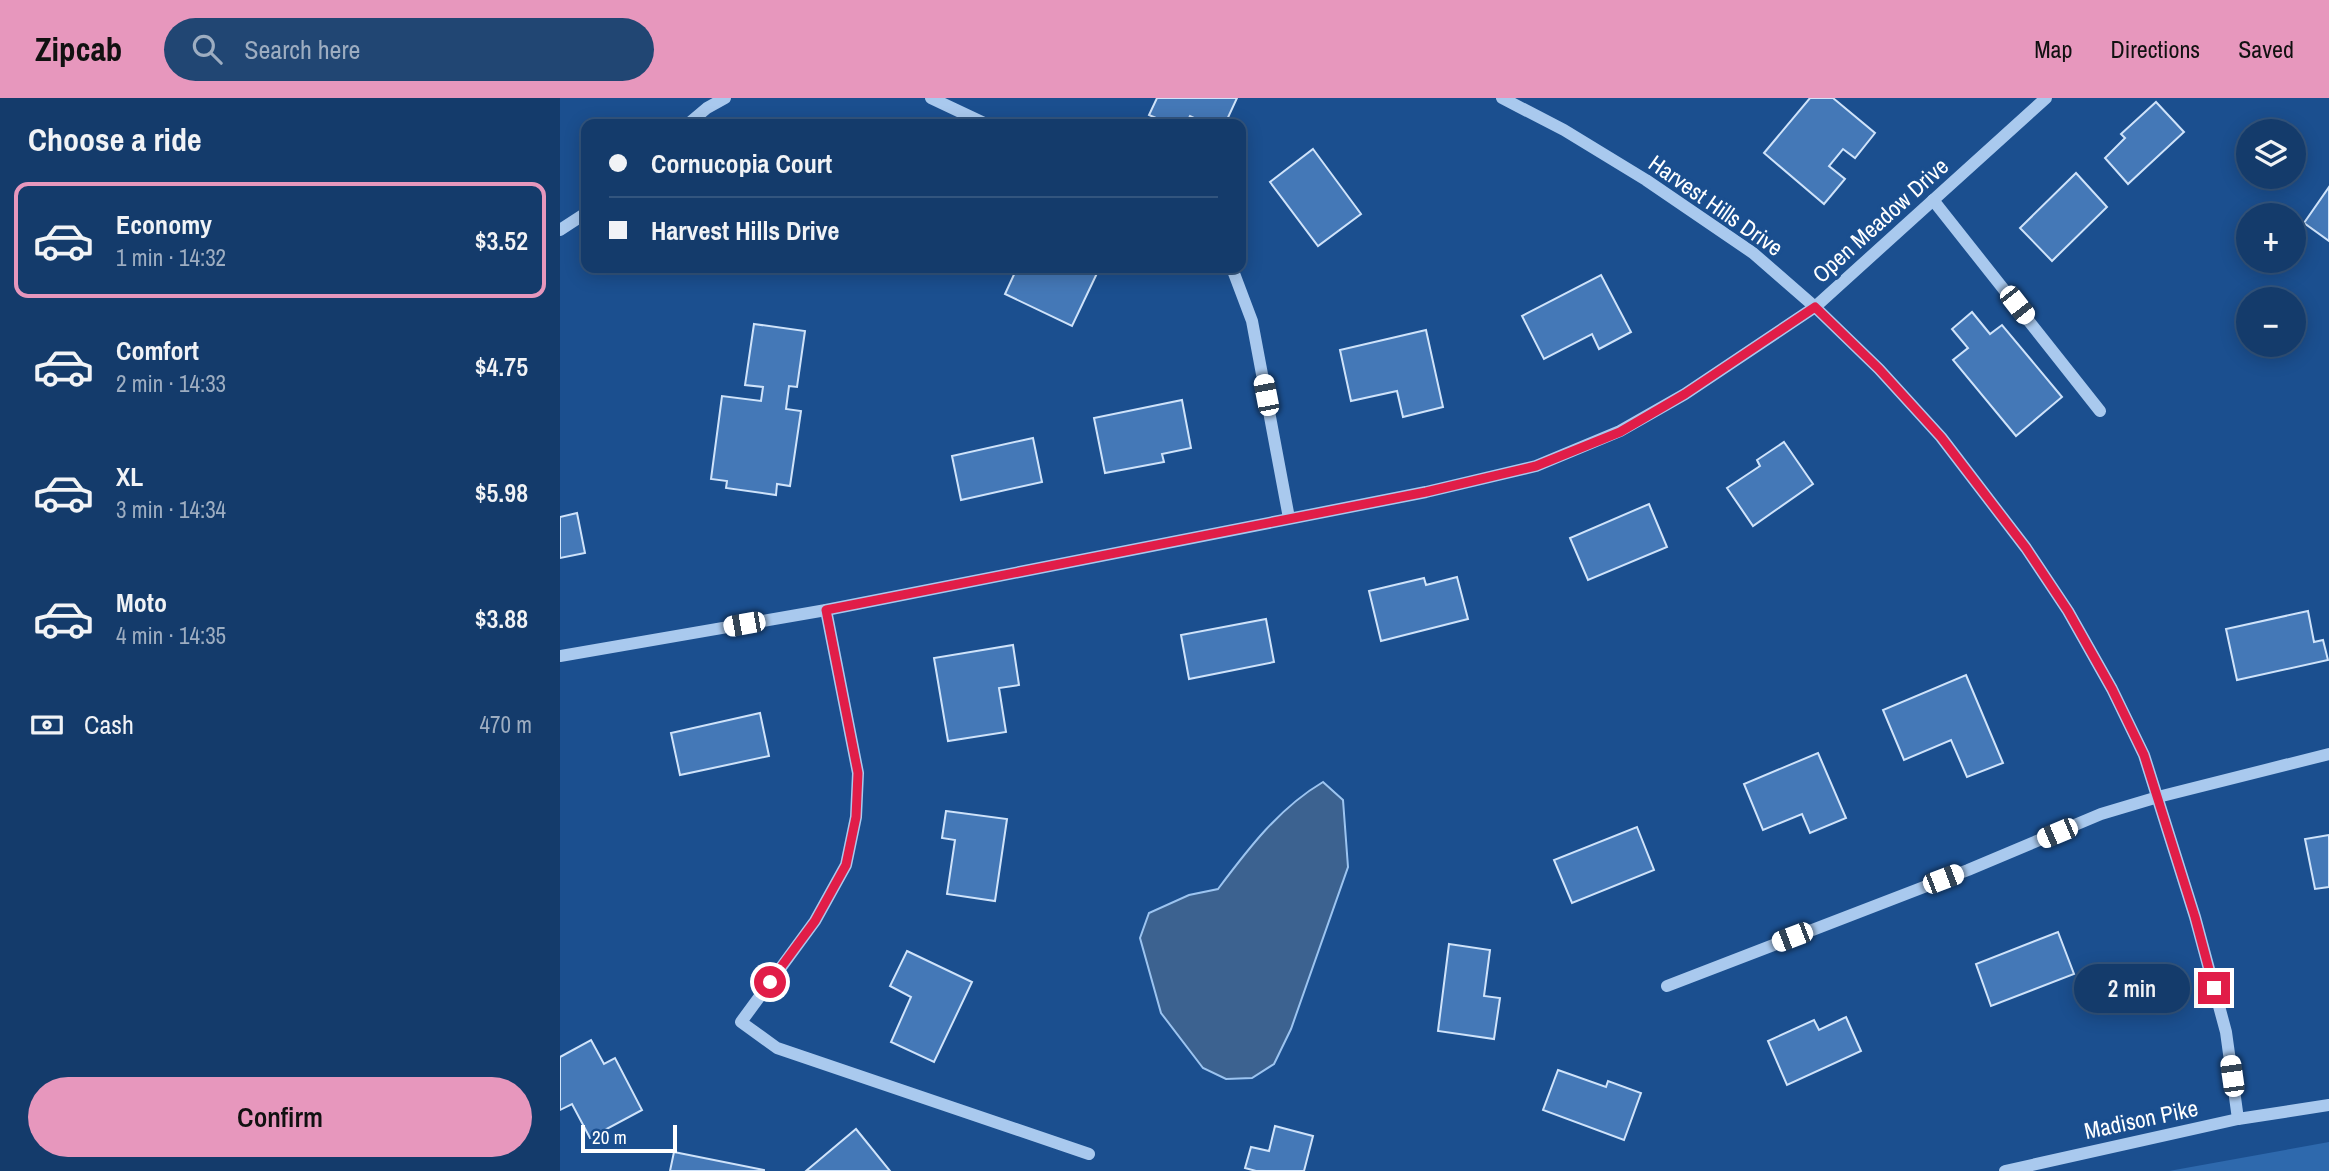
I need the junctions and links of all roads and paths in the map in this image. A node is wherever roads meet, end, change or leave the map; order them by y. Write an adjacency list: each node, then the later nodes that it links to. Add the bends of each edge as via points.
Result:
1 (724, 98): 5 (street)
2 (931, 98): 6 (street)
3 (1502, 98): 11 (street, Harvest Hills Drive, via 1646,180 1753,253)
4 (2046, 98): 7 (street, Open Meadow Drive)
5 (694, 119)
6 (975, 119)
7 (1933, 200): 11 (street, Open Meadow Drive); 12 (street)
8 (581, 217): 9 (street)
9 (560, 230)
10 (1234, 273): 13 (street, via 1252,321)
11 (1815, 307): 13 (street, Open Meadow Drive, via 1620,432 1536,466); 17 (street, Harvest Hills Drive, via 1941,437 2026,548 2112,689 2144,755)
12 (2100, 411)
13 (1289, 518): 14 (street, Open Meadow Drive)
14 (826, 610): 15 (street, Open Meadow Drive); 21 (street, via 858,773 856,817 846,865 815,921 741,1022 777,1048)
15 (560, 656)
16 (2329, 754): 17 (street)
17 (2158, 797): 18 (street, via 2101,814); 20 (street, Harvest Hills Drive, via 2226,1032)
18 (1667, 986)
19 (2329, 1105): 20 (street, Madison Pike)
20 (2238, 1119): 22 (street, Madison Pike)
21 (1089, 1154)
22 (2005, 1171)

